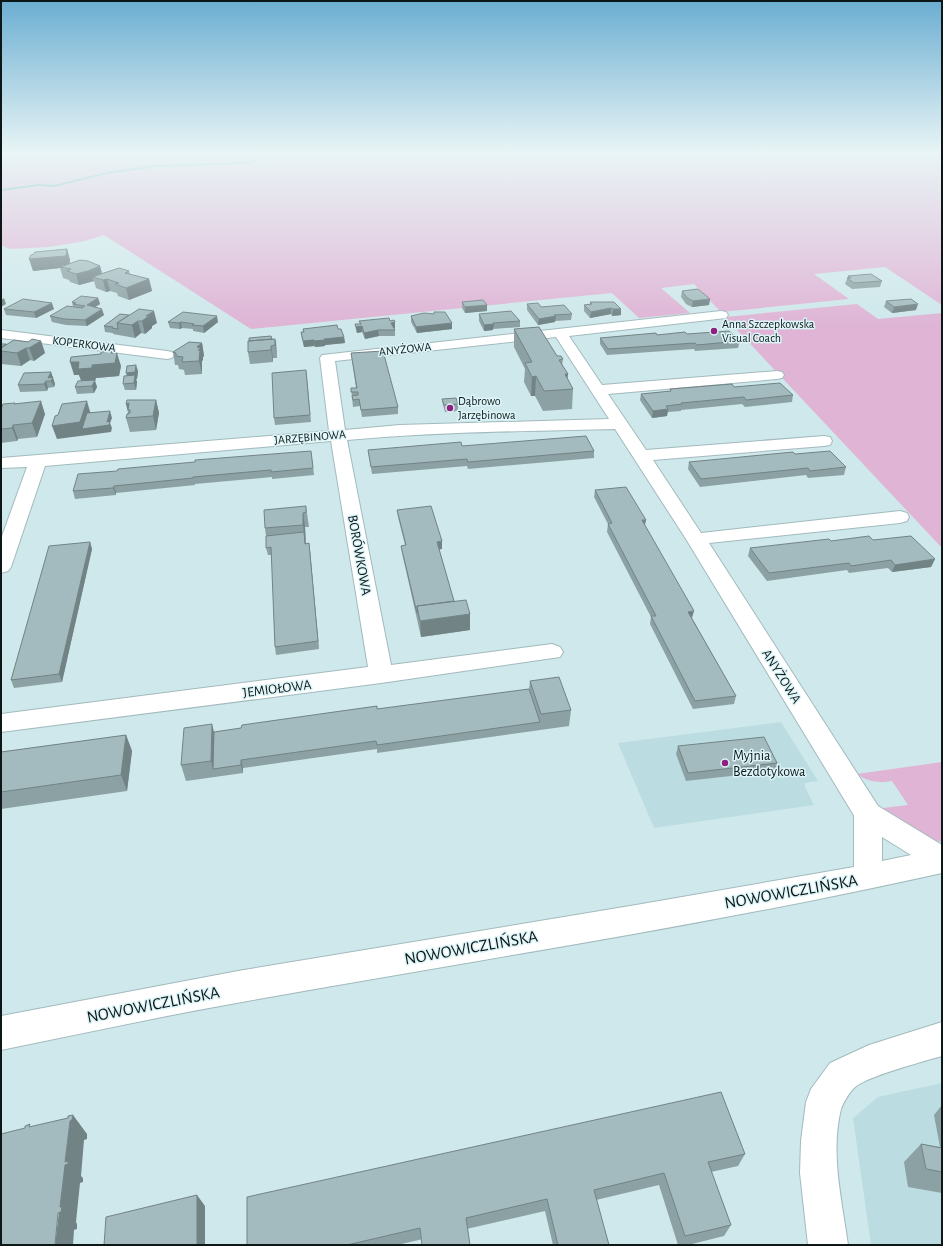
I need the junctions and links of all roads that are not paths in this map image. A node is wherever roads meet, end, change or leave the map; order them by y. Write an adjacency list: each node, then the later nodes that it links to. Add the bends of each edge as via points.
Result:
1 (721, 315): 2 (street, ANYŻOWA)
2 (560, 332): 6 (street, ANYŻOWA); 8 (street, ANYŻOWA, via 327,358)
3 (1, 334): 4 (street, KOPERKOWA)
4 (167, 355)
5 (777, 374): 6 (street)
6 (598, 390): 7 (street, ANYŻOWA)
7 (620, 424): 8 (street, JARZĘBINOWA, via 476,426); 10 (street, ANYŻOWA)
8 (338, 435): 11 (street, JARZĘBINOWA); 17 (street, BORÓWKOWA)
9 (824, 441): 10 (street)
10 (642, 456): 14 (street, ANYŻOWA)
11 (38, 462): 12 (street, JARZĘBINOWA); 15 (street)
12 (1, 463)
13 (900, 517): 14 (street)
14 (696, 539): 19 (street, ANYŻOWA)
15 (1, 567)
16 (552, 652): 17 (street, JEMIOŁOWA)
17 (381, 675): 18 (street, JEMIOŁOWA)
18 (1, 723)
19 (868, 814): 20 (street); 21 (street)
20 (942, 861): 21 (street, NOWOWICZLIŃSKA)
21 (868, 877): 22 (street, NOWOWICZLIŃSKA, via 238,988)
22 (1, 1034)
23 (942, 1039): 24 (street, via 869,1062 842,1074 824,1102 819,1141)
24 (828, 1245)

